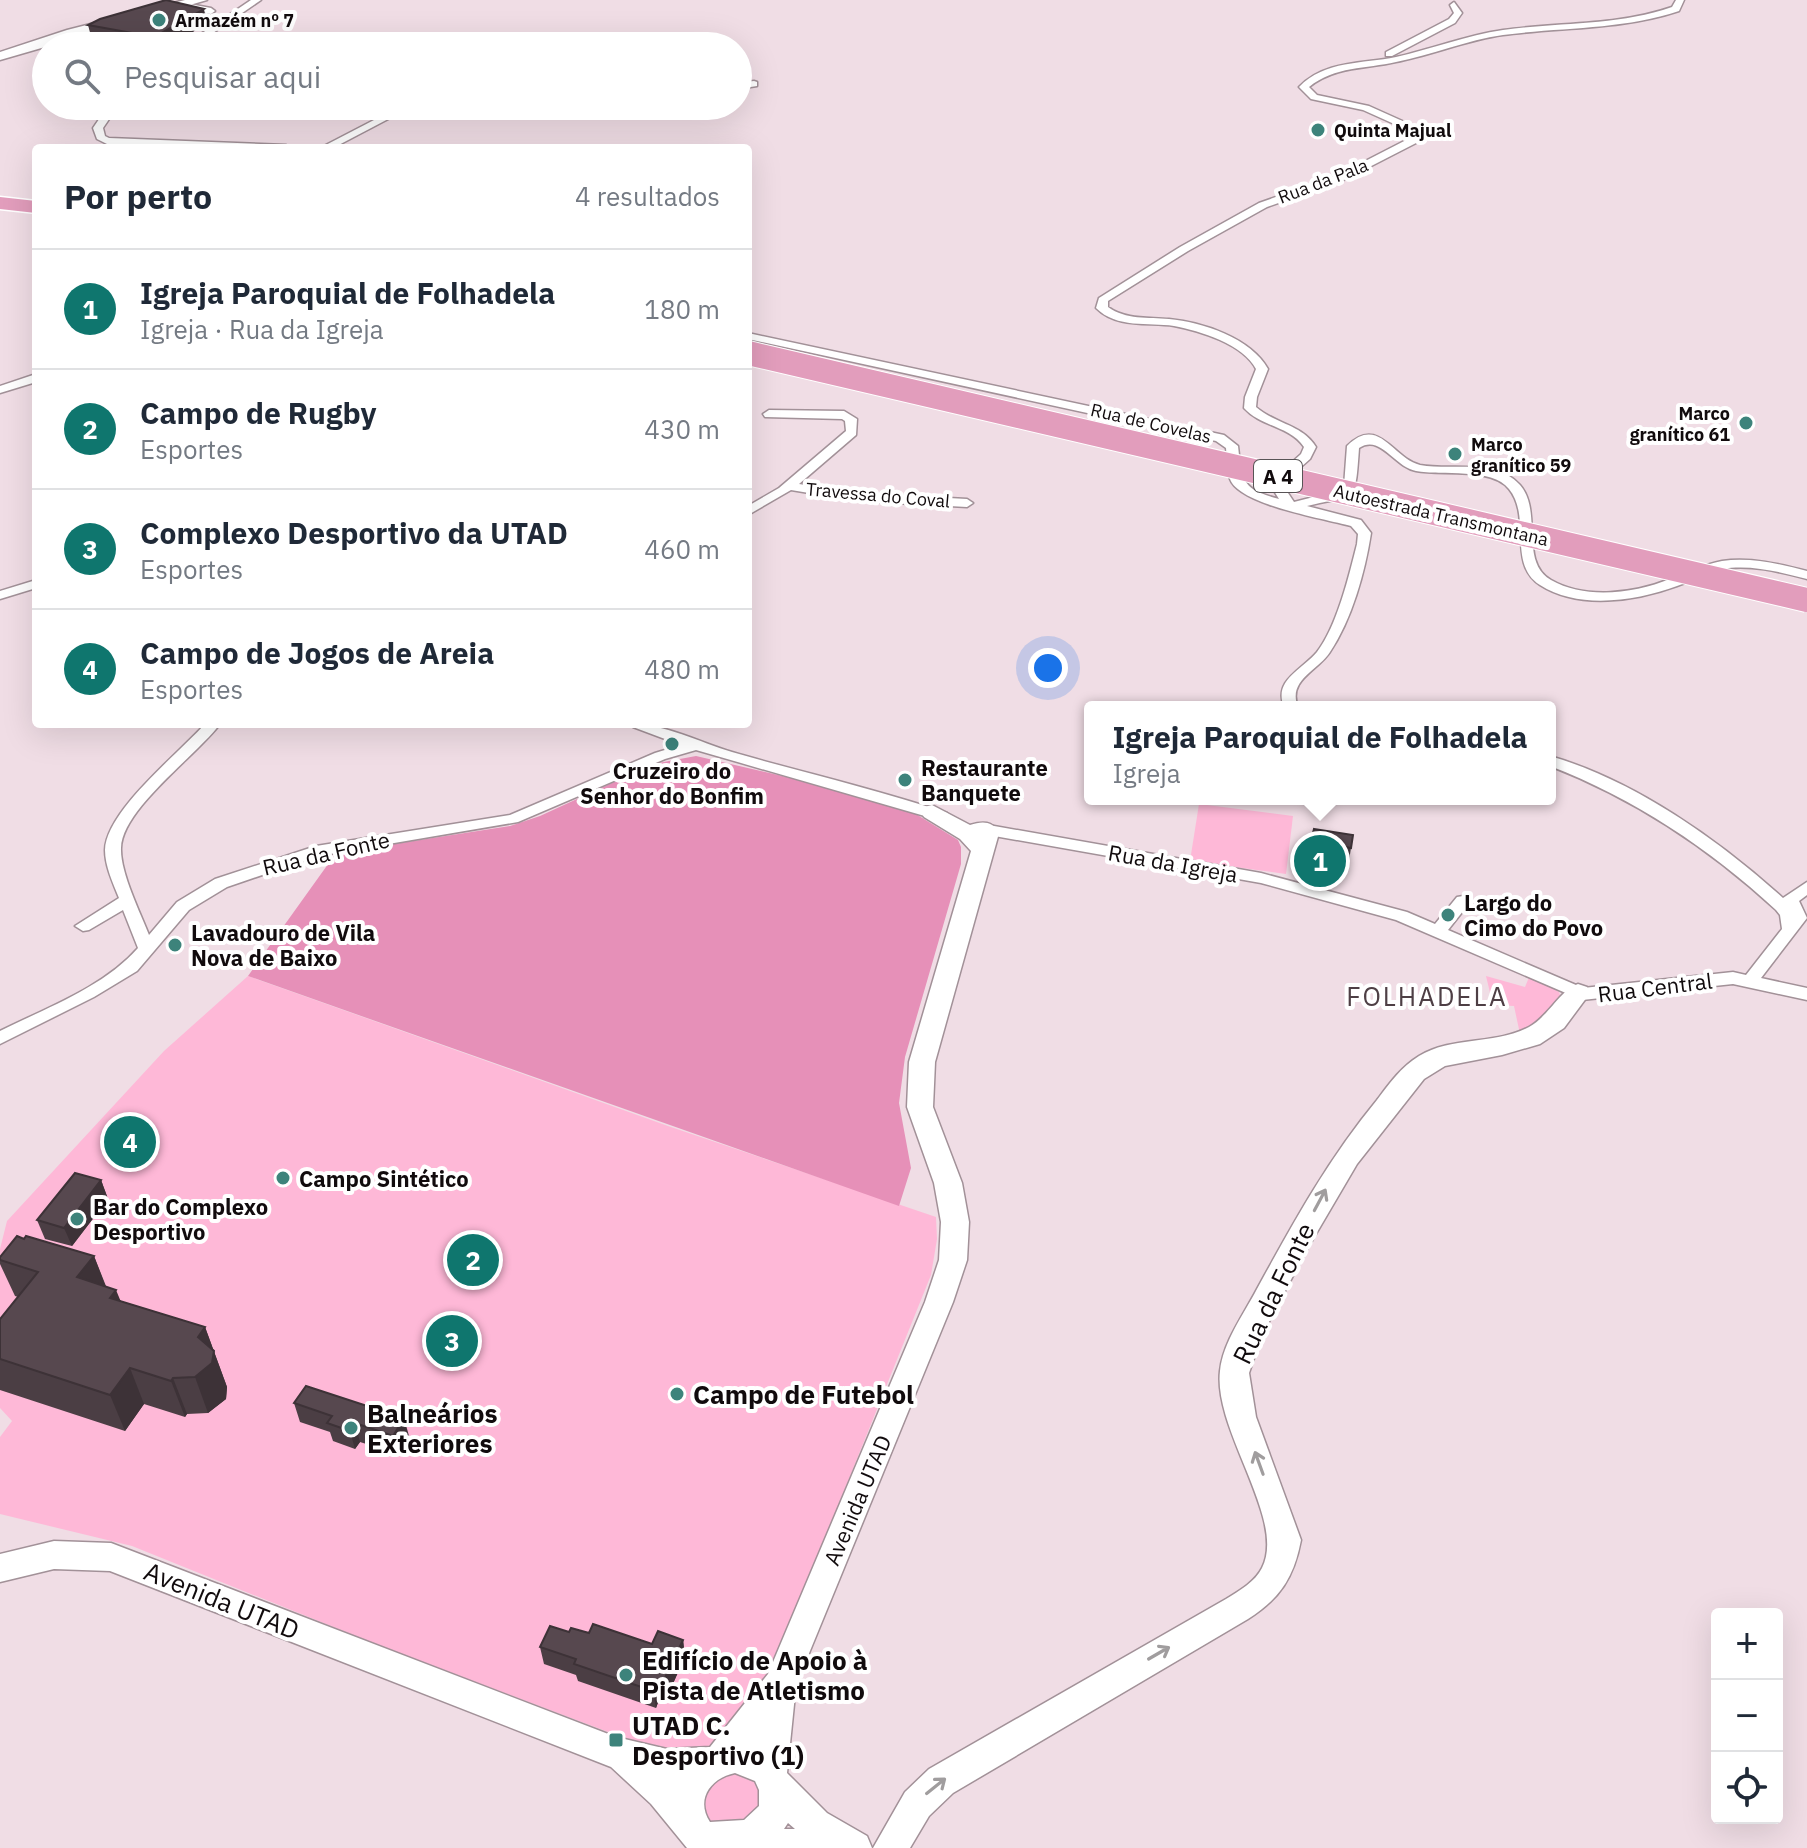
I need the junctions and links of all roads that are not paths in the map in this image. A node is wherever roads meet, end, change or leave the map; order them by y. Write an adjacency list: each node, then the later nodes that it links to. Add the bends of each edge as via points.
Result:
1 (200, 0): 5 (street)
2 (207, 0): 7 (street)
3 (257, 0): 8 (street)
4 (1680, 0): 13 (street, Rua da Pala, via 1676,9 1645,19 1503,32 1395,60)
5 (179, 5): 7 (street); 9 (street)
6 (1454, 5): 13 (street, via 1458,14 1446,25 1388,55)
7 (211, 11): 8 (street)
8 (217, 27): 10 (street)
9 (76, 32)
10 (209, 32)
11 (32, 46): 12 (street)
12 (0, 56)
13 (1352, 64): 30 (street, Rua da Pala, via 1313,80 1305,89 1317,97 1372,110 1416,131 1416,140 1345,176 1263,205 1101,303 1115,316 1183,325 1258,359 1262,369 1250,408 1304,438 1310,447 1275,483)
14 (104, 120): 16 (street, via 97,130 107,141)
15 (380, 120): 17 (street)
16 (184, 144)
17 (333, 144)
18 (0, 195): 19 (highway)
19 (32, 197)
20 (0, 203): 21 (highway)
21 (32, 207)
22 (752, 337): 30 (street, Rua de Covelas, via 1220,438 1234,448 1235,475 1242,487)
23 (752, 344): 34 (highway, Autoestrada Transmontana / A 4)
24 (752, 354): 36 (highway, Autoestrada Transmontana / A 4, bridge)
25 (32, 379): 26 (street)
26 (1, 390)
27 (769, 414): 28 (street, via 832,413 851,419 847,438)
28 (788, 486): 29 (street, Travessa do Coval, via 857,497); 31 (street)
29 (967, 503)
30 (1290, 505): 32 (street, via 1345,493 1353,446 1372,439 1389,444 1412,467 1497,475 1512,483 1521,498 1532,570 1563,590 1593,596 1638,594 1731,565); 37 (street, Rua de Covelas, via 1350,520 1365,533 1329,642 1287,689)
31 (752, 508)
32 (1807, 575)
33 (32, 585): 35 (street)
34 (1807, 589)
35 (0, 595)
36 (1807, 600)
37 (1287, 701)
38 (209, 728): 45 (street, via 139,800 114,837 113,852)
39 (647, 728): 40 (street)
40 (691, 747): 42 (street); 50 (street, Rua da Fonte, via 513,819 316,851 249,871 183,906)
41 (1556, 764): 48 (street, via 1702,839 1782,906)
42 (932, 812): 43 (street)
43 (985, 836): 49 (street, Rua da Igreja, via 1261,878); 56 (street, Avenida UTAD, via 927,1039 920,1087 925,1125 952,1204 953,1260)
44 (1807, 887): 48 (street, via 1791,899 1800,917)
45 (129, 899): 47 (street); 50 (street)
46 (1463, 901): 49 (street)
47 (83, 926)
48 (1789, 928): 51 (street)
49 (1439, 930): 52 (street, Rua Central)
50 (147, 950): 54 (street, Rua da Fonte, via 131,967 88,993)
51 (1751, 980): 52 (street, Rua Central); 53 (street, Rua Central)
52 (1578, 993): 64 (street, Rua da Fonte, one-way to 52, via 917,1804 941,1781 1270,1586 1285,1540 1233,1376 1249,1331 1331,1179 1407,1081 1439,1058 1541,1035)
53 (1807, 994)
54 (0, 1038)
55 (0, 1568): 57 (street, Avenida UTAD, via 54,1555 111,1557)
56 (780, 1684): 58 (street, Avenida UTAD); 59 (street, Avenida UTAD)
57 (616, 1753): 58 (street, Avenida UTAD, via 667,1765); 60 (street, Avenida UTAD, via 659,1789)
58 (714, 1762): 59 (street, Avenida UTAD, via 749,1759); 60 (street, Avenida UTAD, via 695,1775 685,1800)
59 (774, 1782): 61 (street, Avenida UTAD, via 775,1817); 63 (street, via 815,1825)
60 (691, 1826): 61 (street, Avenida UTAD, via 713,1845)
61 (743, 1845): 62 (street)
62 (831, 1848)
63 (855, 1848)
64 (890, 1848)

